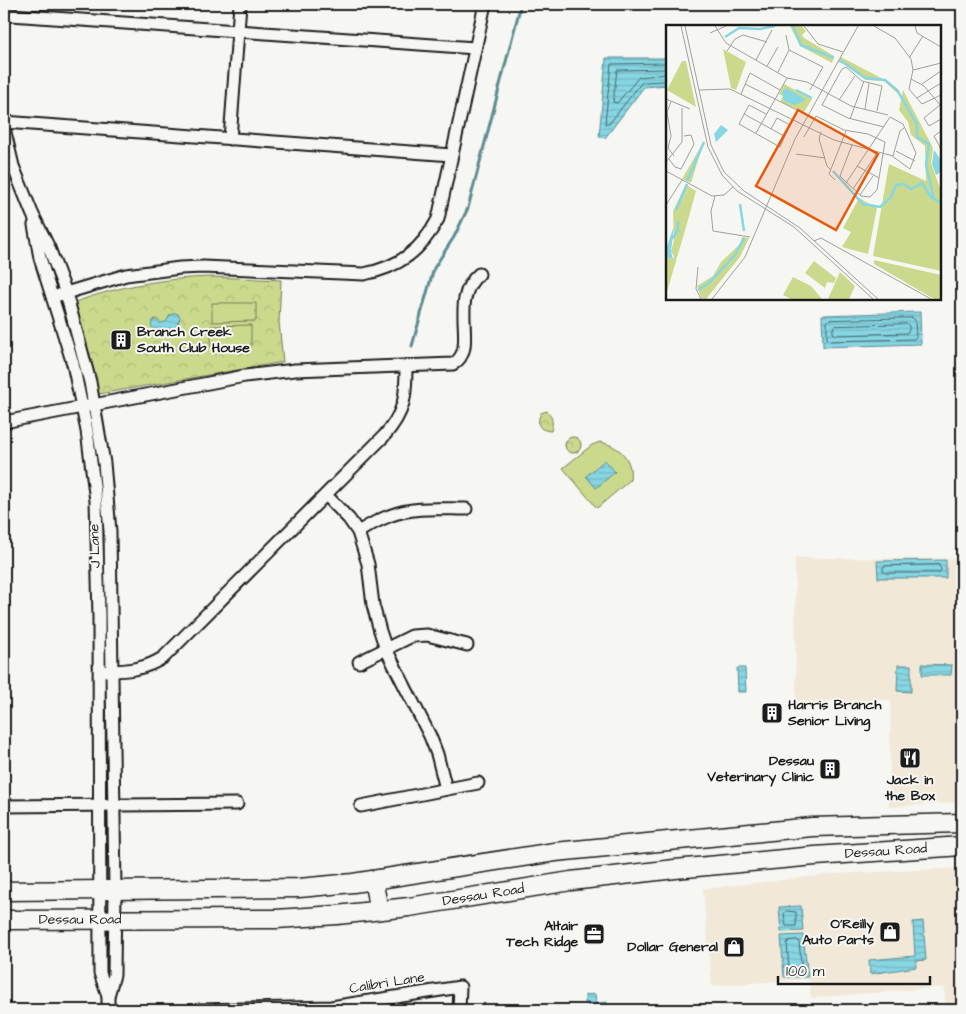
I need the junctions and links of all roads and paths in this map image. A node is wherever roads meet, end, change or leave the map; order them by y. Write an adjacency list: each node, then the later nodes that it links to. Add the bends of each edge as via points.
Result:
1 (240, 4): 4 (street)
2 (485, 4): 5 (street)
3 (4, 16): 4 (street)
4 (238, 31): 5 (street); 8 (street)
5 (475, 48): 9 (street)
6 (4, 122): 8 (street)
7 (4, 128): 10 (street, J Lane, via 13,166)
8 (230, 139): 9 (street)
9 (452, 155): 12 (street, via 438,219 407,257 394,266 364,274 180,268 126,275)
10 (32, 213): 12 (street, J Lane); 13 (street, J Lane, via 40,258)
11 (479, 274): 14 (street, via 471,281 464,300 463,356 453,364)
12 (66, 293): 13 (street); 15 (street, J Lane)
13 (53, 297): 16 (street, J Lane)
14 (406, 366): 15 (street, via 295,370 245,376); 18 (street, via 406,396 400,414 384,436)
15 (95, 404): 16 (street); 25 (street, J Lane, via 108,493)
16 (82, 407): 17 (street); 24 (street, J Lane, via 96,500)
17 (4, 422)
18 (326, 495): 20 (street); 25 (street, via 164,657 134,670)
19 (466, 509): 20 (street, via 398,512)
20 (358, 532): 22 (street, via 368,564 373,606)
21 (467, 645): 22 (street, via 420,634)
22 (386, 649): 23 (street); 27 (street, via 430,736)
23 (359, 662)
24 (99, 671): 25 (street); 29 (street, J Lane)
25 (112, 671): 30 (street, J Lane)
26 (478, 783): 27 (street)
27 (446, 790): 32 (street)
28 (237, 804): 30 (street)
29 (99, 805): 30 (street); 31 (street); 38 (street, J Lane)
30 (114, 805): 38 (street, J Lane)
31 (4, 806)
32 (361, 806)
33 (962, 823): 34 (main road, Dessau Road)
34 (812, 827): 36 (main road); 37 (main road, Dessau Road, via 555,852)
35 (962, 846): 36 (main road, Dessau Road)
36 (815, 856): 40 (main road, Dessau Road, via 590,879)
37 (373, 880): 38 (main road, Dessau Road, via 299,888); 40 (main road)
38 (107, 889): 39 (main road, Dessau Road); 42 (street); 42 (street)
39 (4, 891)
40 (378, 910): 42 (main road, Dessau Road, via 276,919)
41 (4, 920): 42 (main road, Dessau Road)
42 (107, 920): 43 (street, via 114,975); 43 (street, via 100,973)
43 (108, 996): 45 (street)
44 (331, 1008): 46 (street, Calibri Lane); 47 (street, Calibri Lane, via 460,987)
45 (108, 1010)
46 (199, 1010)
47 (459, 1010)

